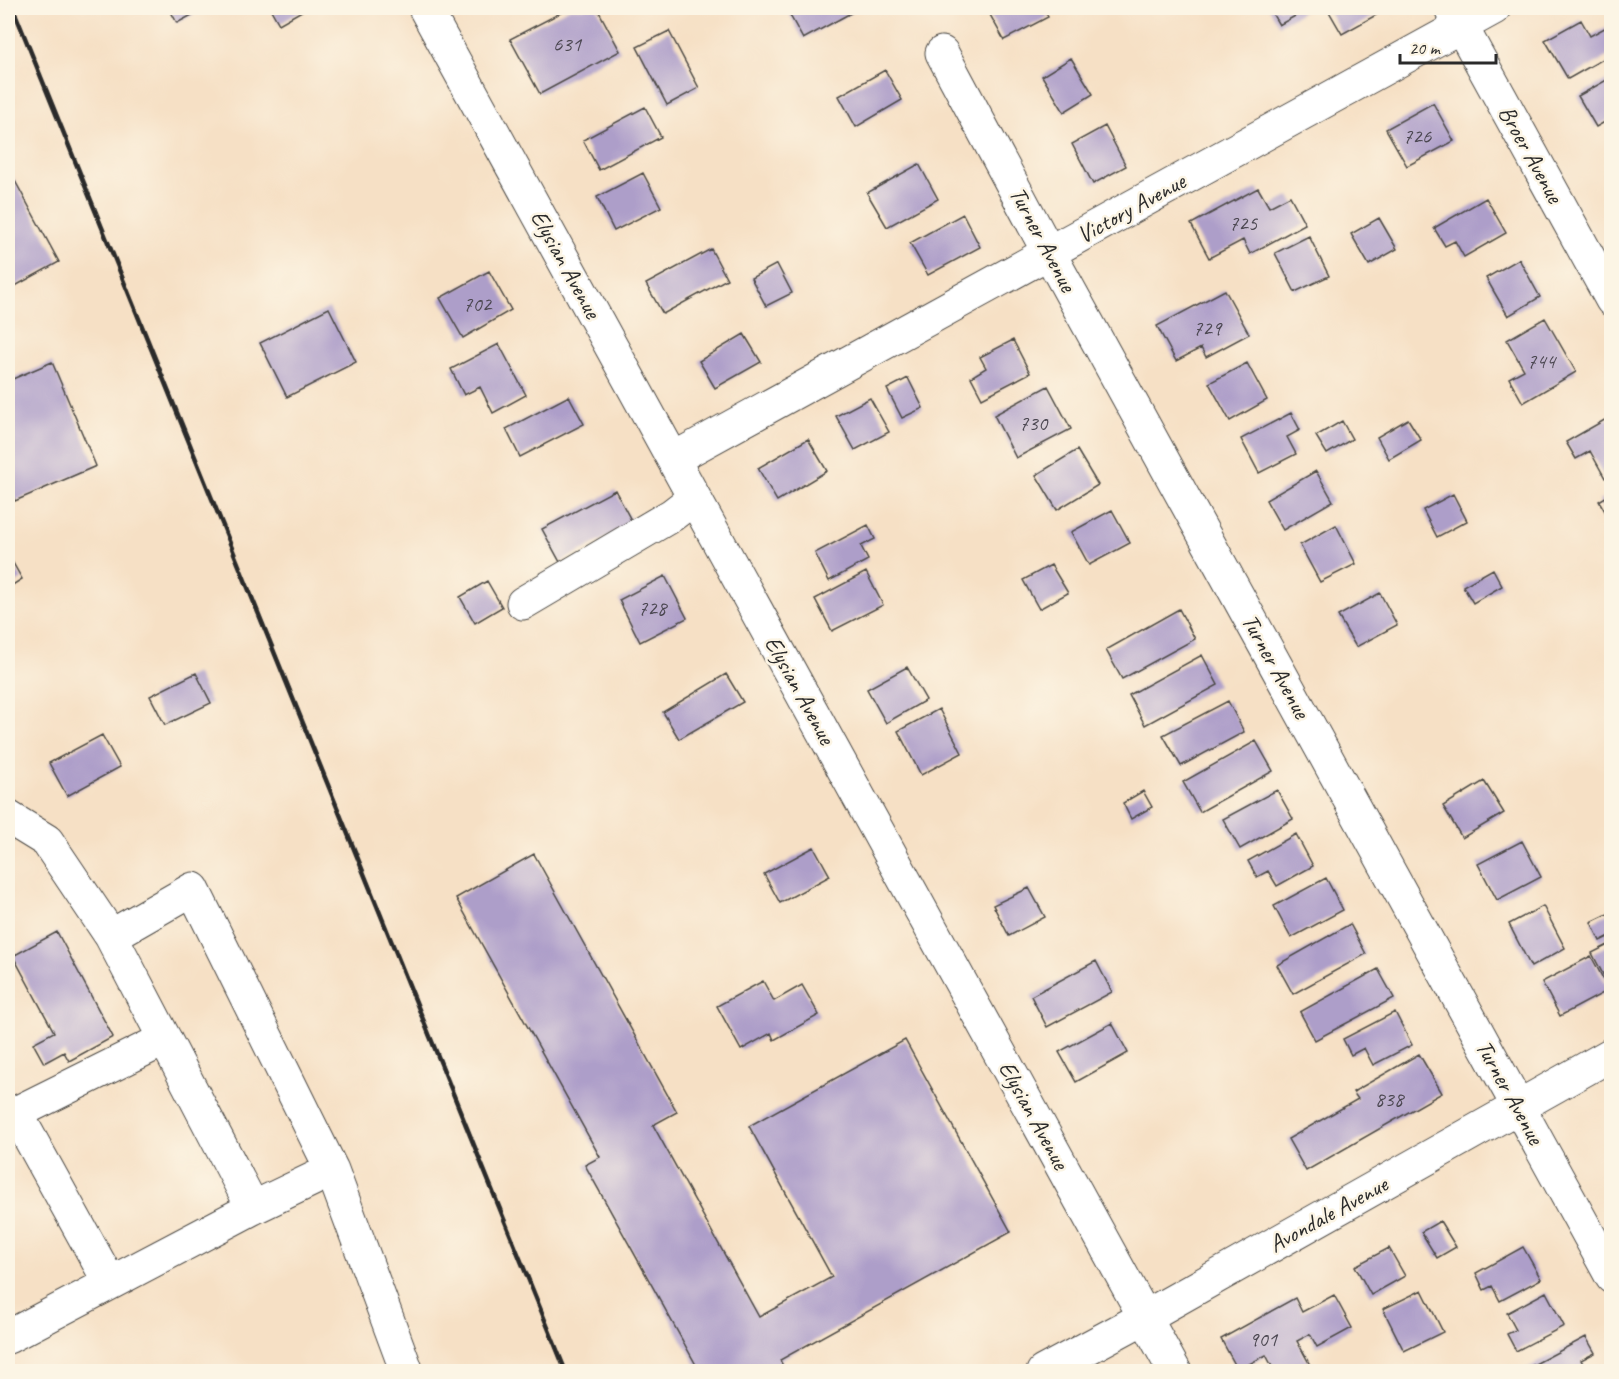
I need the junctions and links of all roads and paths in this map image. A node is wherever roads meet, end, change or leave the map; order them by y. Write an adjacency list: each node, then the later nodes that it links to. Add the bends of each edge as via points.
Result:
1 (425, 8): 7 (street, Elysian Avenue)
2 (1494, 8): 3 (street, Victory Avenue)
3 (1456, 16): 5 (street, Victory Avenue); 6 (street, Broer Avenue)
4 (942, 53): 5 (street, Turner Avenue)
5 (1050, 253): 7 (street, Victory Avenue); 15 (street, Turner Avenue)
6 (1611, 300)
7 (673, 459): 8 (street, Elysian Avenue)
8 (694, 498): 9 (street); 20 (street, Elysian Avenue)
9 (523, 603)
10 (8, 817): 11 (street, via 47,841)
11 (111, 936): 12 (street); 16 (street, via 193,889)
12 (165, 1039): 14 (street); 17 (street)
13 (1611, 1054): 15 (street, Avondale Avenue)
14 (12, 1105): 19 (street)
15 (1518, 1106): 18 (street, Turner Avenue); 20 (street, Avondale Avenue)
16 (332, 1170): 17 (street); 22 (street)
17 (253, 1208): 19 (street)
18 (1611, 1277)
19 (110, 1283): 21 (street)
20 (1145, 1317): 23 (street, Avondale Avenue); 24 (street, Elysian Avenue)
21 (8, 1337)
22 (407, 1371)
23 (1043, 1371)
24 (1175, 1371)

